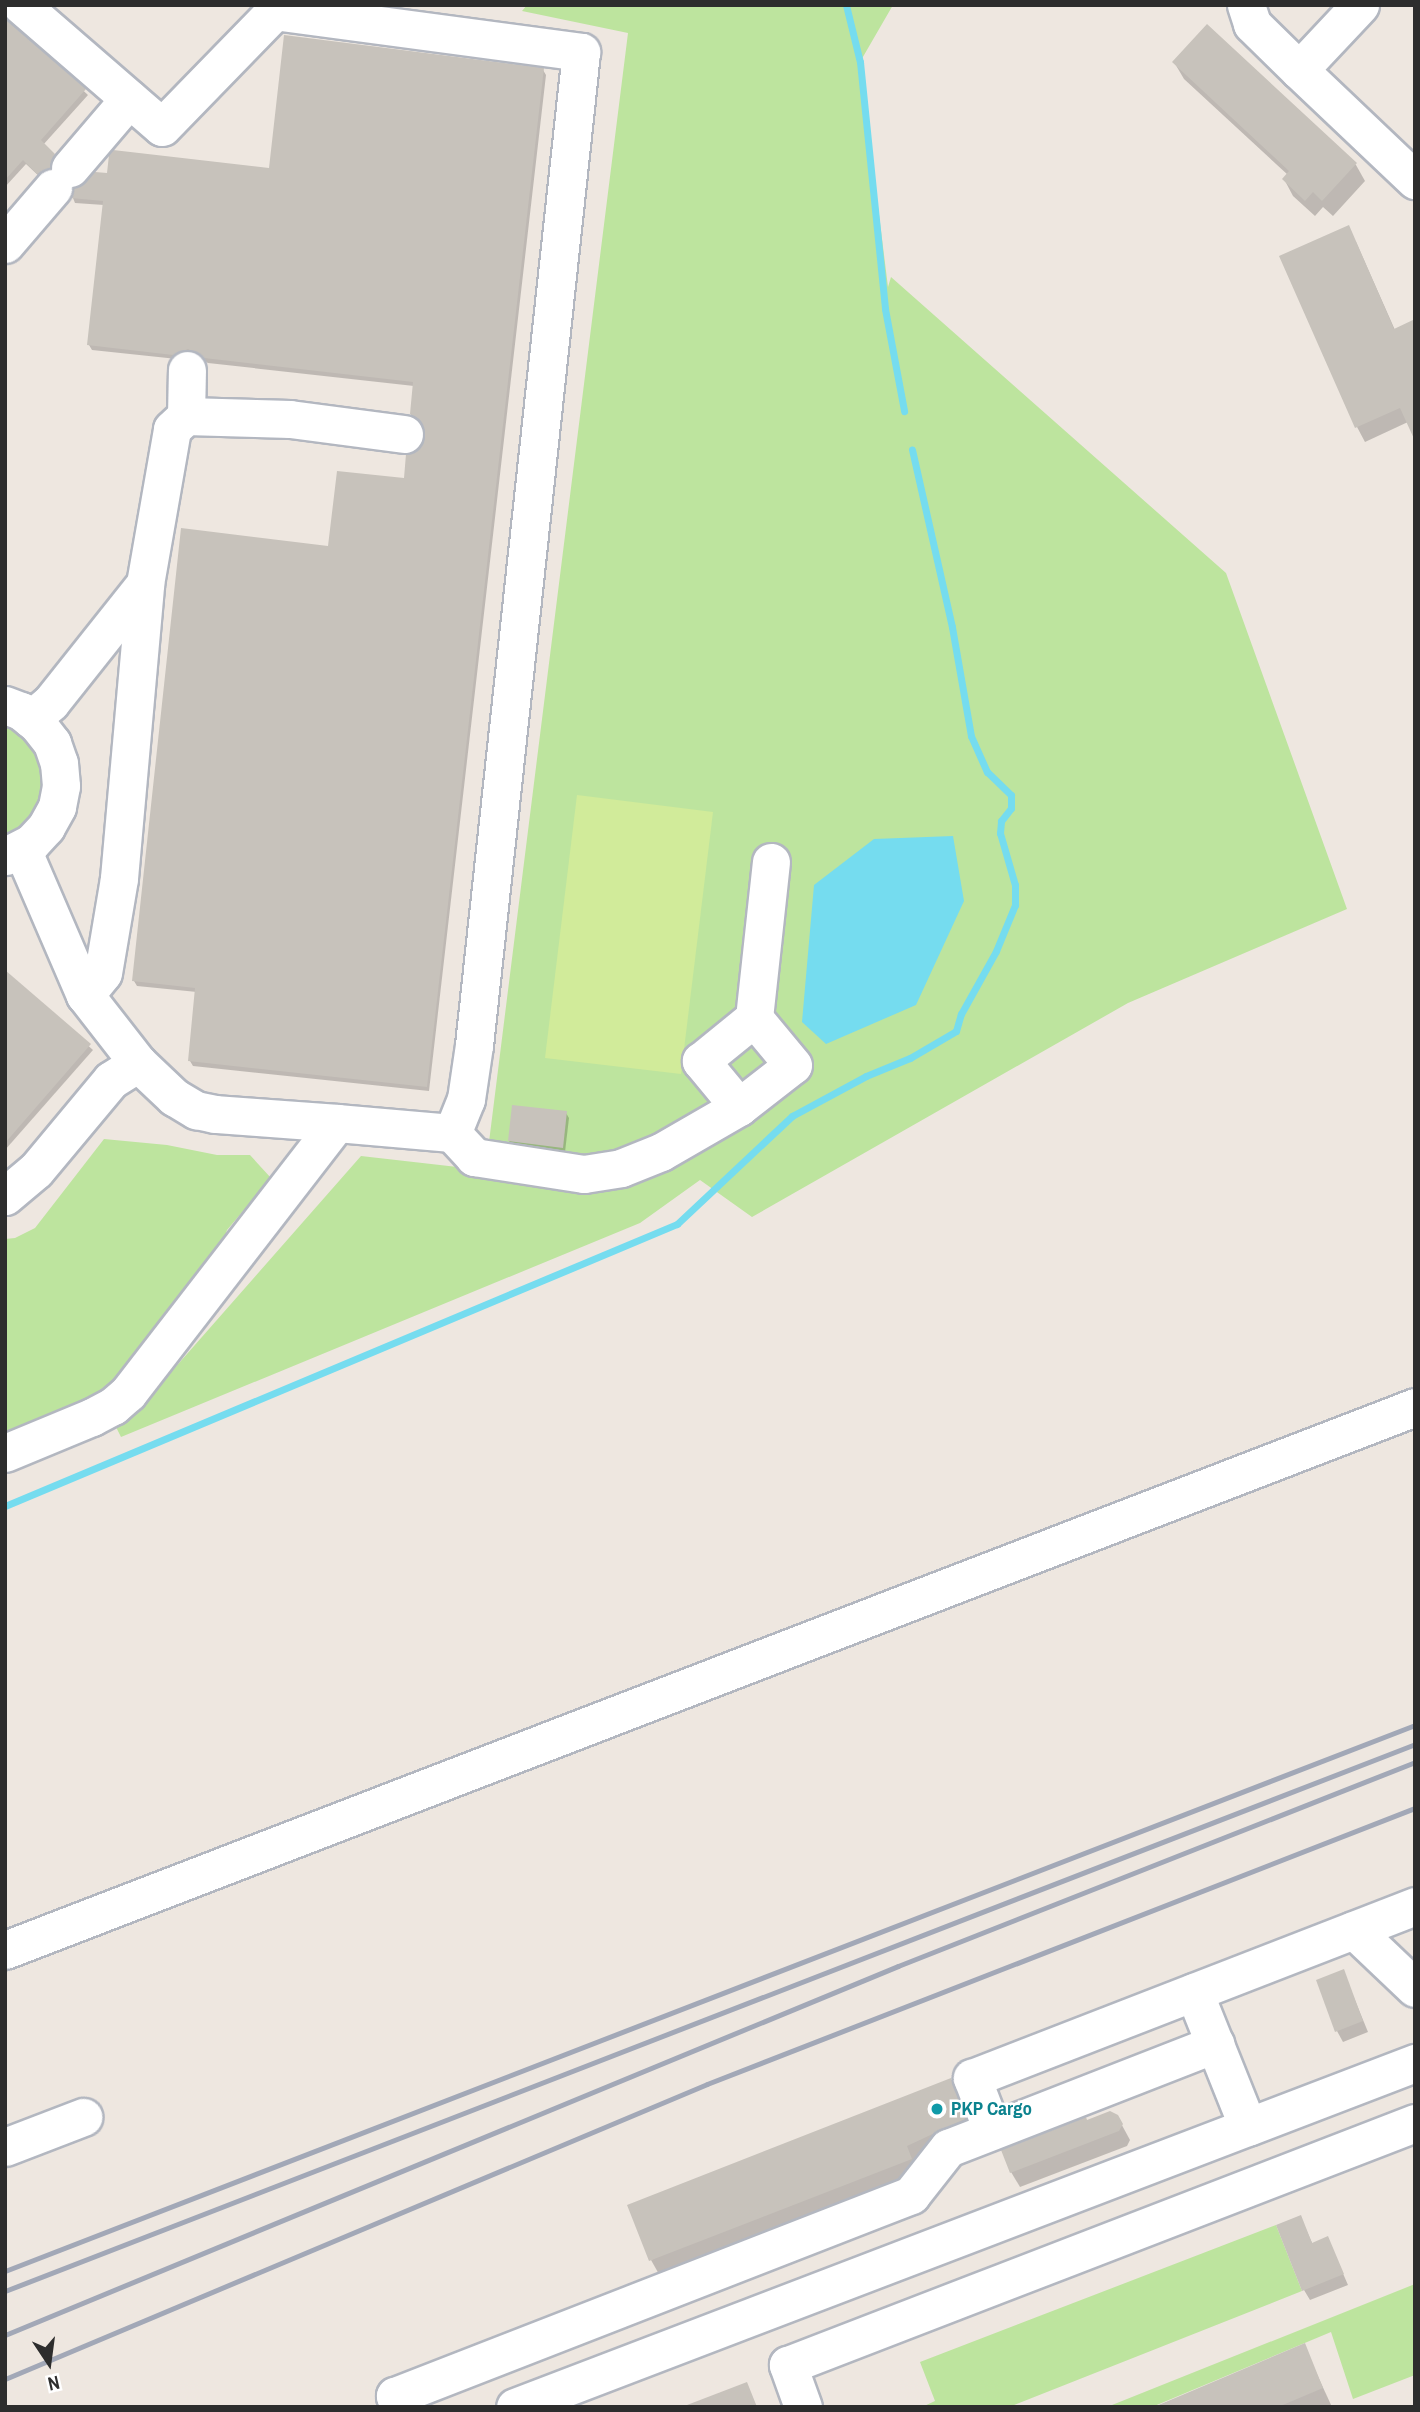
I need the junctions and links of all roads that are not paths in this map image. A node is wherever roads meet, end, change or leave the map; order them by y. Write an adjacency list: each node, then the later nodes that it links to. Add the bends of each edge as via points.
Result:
1 (22, 5): 5 (lane)
2 (1246, 5): 4 (lane, via 1252,24)
3 (1360, 5): 4 (lane)
4 (1299, 70): 6 (lane)
5 (129, 99): 7 (lane); 20 (lane, via 162,127 275,11 581,52 474,1045 466,1099)
6 (1415, 180)
7 (5, 244)
8 (187, 370): 9 (lane)
9 (186, 416): 10 (lane, via 290,419); 11 (lane, via 172,429)
10 (404, 434)
11 (145, 584): 12 (lane, via 51,702); 15 (lane, via 119,878 103,973)
12 (18, 712): 13 (lane, via 52,743 61,786 46,827)
13 (14, 853): 15 (lane)
14 (771, 862): 16 (lane)
15 (85, 995): 17 (lane)
16 (754, 1018): 18 (lane, via 701,1061); 18 (lane, via 793,1065)
17 (138, 1063): 19 (lane, via 174,1097 196,1110); 21 (lane, via 111,1080 36,1170)
18 (739, 1107): 20 (lane, via 661,1152 621,1168 584,1174 474,1157)
19 (337, 1123): 20 (lane); 23 (lane, via 128,1393 92,1417)
20 (452, 1133)
21 (5, 1196)
22 (1415, 1407): 26 (lane)
23 (5, 1453)
24 (1415, 1906): 25 (lane)
25 (1354, 1930): 27 (lane); 28 (lane)
26 (5, 1950)
27 (1415, 1988)
28 (1195, 1992): 29 (lane); 34 (lane, via 972,2078)
29 (1215, 2044): 33 (lane); 34 (lane)
30 (1415, 2063): 33 (lane)
31 (83, 2116): 35 (lane)
32 (1415, 2123): 38 (lane, via 788,2365)
33 (1248, 2127): 37 (lane)
34 (992, 2130): 36 (lane, via 948,2148 911,2195 395,2396)
35 (5, 2147)
36 (399, 2407)
37 (515, 2407)
38 (803, 2407)

